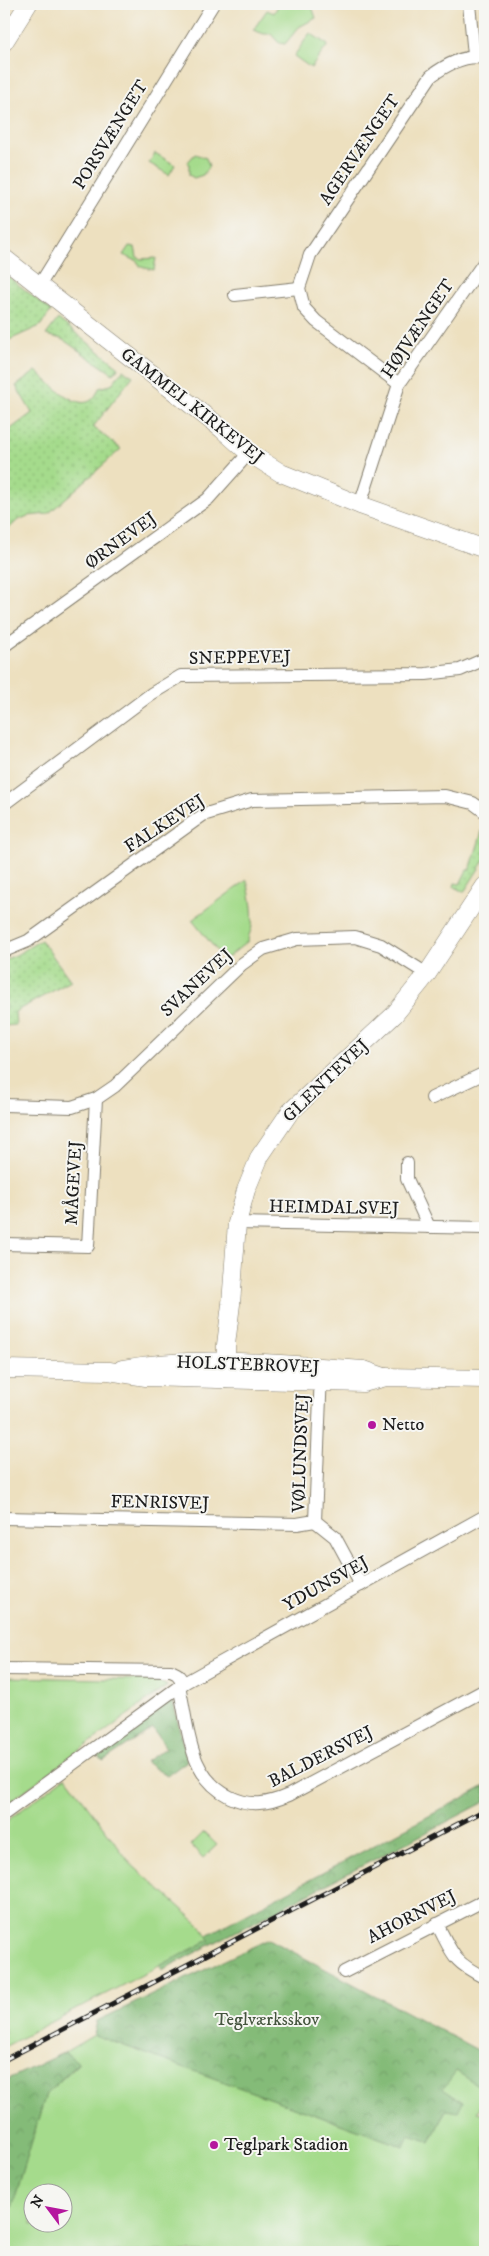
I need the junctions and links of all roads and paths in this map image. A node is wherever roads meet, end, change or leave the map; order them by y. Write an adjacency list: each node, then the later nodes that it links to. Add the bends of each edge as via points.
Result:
1 (16, 4): 5 (street)
2 (28, 4): 6 (street)
3 (213, 4): 10 (street, PORSVÆNGET)
4 (469, 4): 7 (street, AGERVÆNGET)
5 (4, 24)
6 (4, 42)
7 (480, 56): 11 (street, AGERVÆNGET, via 444,66 431,76 310,255)
8 (4, 258): 10 (street, GAMMEL KIRKEVEJ)
9 (485, 261): 13 (street, HØJVÆNGET)
10 (39, 286): 14 (street, GAMMEL KIRKEVEJ)
11 (299, 288): 12 (street); 13 (street, via 304,308 316,322)
12 (236, 295)
13 (399, 384): 15 (street, HØJVÆNGET)
14 (249, 453): 15 (street, GAMMEL KIRKEVEJ, via 281,473); 17 (street, ØRNEVEJ, via 208,499)
15 (360, 505): 16 (street, GAMMEL KIRKEVEJ)
16 (485, 549)
17 (4, 646)
18 (485, 659): 19 (street, SNEPPEVEJ, via 460,670 426,674 181,676 151,694)
19 (4, 804)
20 (485, 812): 22 (street, FALKEVEJ, via 473,803 446,796 252,800 224,807 203,815 28,941)
21 (485, 886): 23 (street, GLENTEVEJ)
22 (4, 951)
23 (427, 974): 26 (street, SVANEVEJ, via 381,944 355,937 297,939 263,949 242,964 115,1086); 29 (street, GLENTEVEJ, via 394,1015 290,1112 252,1174)
24 (485, 1074): 25 (street)
25 (432, 1098)
26 (96, 1099): 27 (street, SVANEVEJ, via 72,1107); 32 (street, MÅGEVEJ, via 88,1246)
27 (4, 1105)
28 (407, 1163): 30 (street, HEIMDALSVEJ, via 407,1179)
29 (237, 1223): 30 (street, HEIMDALSVEJ); 35 (street, GLENTEVEJ, via 232,1304 237,1332)
30 (430, 1227): 31 (street, HEIMDALSVEJ)
31 (485, 1228)
32 (4, 1244)
33 (4, 1369): 34 (street, HOLSTEBROVEJ)
34 (109, 1371): 35 (street, HOLSTEBROVEJ, via 146,1377 160,1372); 35 (street, HOLSTEBROVEJ, via 181,1362)
35 (231, 1371): 36 (street, HOLSTEBROVEJ)
36 (321, 1375): 37 (street, HOLSTEBROVEJ, via 364,1370 386,1377); 40 (street, VØLUNDSVEJ)
37 (485, 1379)
38 (485, 1516): 41 (street, YDUNSVEJ)
39 (4, 1518): 40 (street, FENRISVEJ, via 297,1524)
40 (315, 1520): 41 (street, VØLUNDSVEJ, via 335,1537)
41 (361, 1585): 43 (street, YDUNSVEJ)
42 (4, 1669): 43 (street, via 171,1671 177,1674)
43 (182, 1684): 44 (street, BALDERSVEJ, via 188,1735 201,1773 220,1792 240,1802 256,1804 271,1803 289,1795); 45 (street, YDUNSVEJ)
44 (485, 1690)
45 (4, 1814)
46 (485, 1900): 47 (street, AHORNVEJ)
47 (437, 1924): 48 (street, AHORNVEJ); 49 (street, via 456,1959)
48 (353, 1970)
49 (485, 1978)

